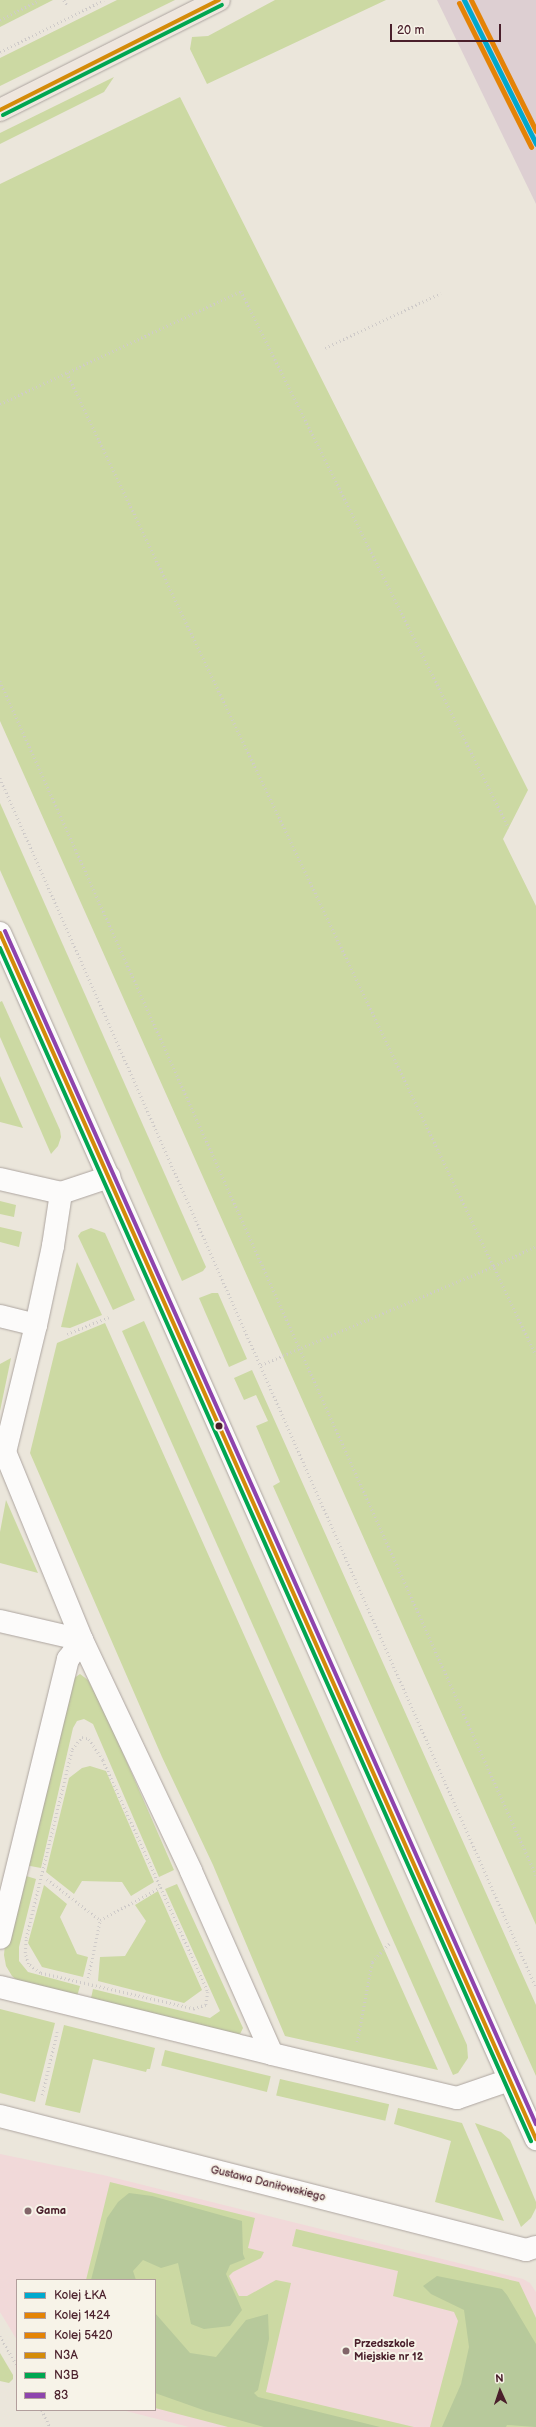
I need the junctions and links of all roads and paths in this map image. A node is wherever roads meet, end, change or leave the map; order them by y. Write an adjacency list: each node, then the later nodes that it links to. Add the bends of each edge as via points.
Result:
1 (39, 0): 6 (path)
2 (64, 0): 5 (path)
3 (104, 0): 7 (path)
4 (219, 0): 8 (main road)
5 (68, 5)
6 (0, 20)
7 (0, 52)
8 (0, 110)
9 (441, 293): 10 (path)
10 (325, 348)
11 (67, 373): 12 (path); 15 (path, via 241,291); 21 (path)
12 (0, 404)
13 (0, 681): 25 (path)
14 (0, 778): 27 (path)
15 (509, 828)
16 (0, 933): 17 (street)
17 (109, 1177): 19 (street); 47 (street)
18 (0, 1179): 19 (street)
19 (60, 1193): 24 (street, via 53,1246)
20 (536, 1246): 21 (path)
21 (494, 1266): 25 (path); 26 (path)
22 (0, 1316): 24 (street)
23 (109, 1317): 24 (path, via 67,1334)
24 (36, 1325): 28 (street)
25 (300, 1350): 27 (path); 34 (path)
26 (536, 1355)
27 (261, 1365): 41 (path)
28 (2, 1460): 30 (street)
29 (0, 1621): 30 (street)
30 (82, 1640): 31 (street, via 68,1659); 32 (street)
31 (16, 1868): 33 (path); 37 (street)
32 (191, 1871): 35 (path); 46 (street)
33 (42, 1875): 35 (path, via 72,1749 82,1737 89,1739 103,1760); 36 (path); 39 (path, via 24,1945 25,1953 28,1964 40,1973)
34 (536, 1875)
35 (161, 1887): 36 (path); 43 (path, via 208,1992 206,2005)
36 (100, 1920): 40 (path)
37 (0, 1938)
38 (389, 1944): 45 (path, via 372,1962)
39 (69, 1979)
40 (87, 1983)
41 (536, 1986)
42 (0, 1987): 46 (street)
43 (194, 2009)
44 (58, 2026): 49 (path)
45 (356, 2050)
46 (272, 2054): 47 (street, via 457,2098)
47 (509, 2080): 50 (street)
48 (0, 2116): 49 (street, Gustawa Daniłowskiego)
49 (34, 2125): 51 (street, Gustawa Daniłowskiego, via 526,2250)
50 (536, 2139)
51 (536, 2247)
52 (0, 2336): 53 (path)
53 (16, 2364)
54 (42, 2411): 55 (path)
55 (50, 2427)

